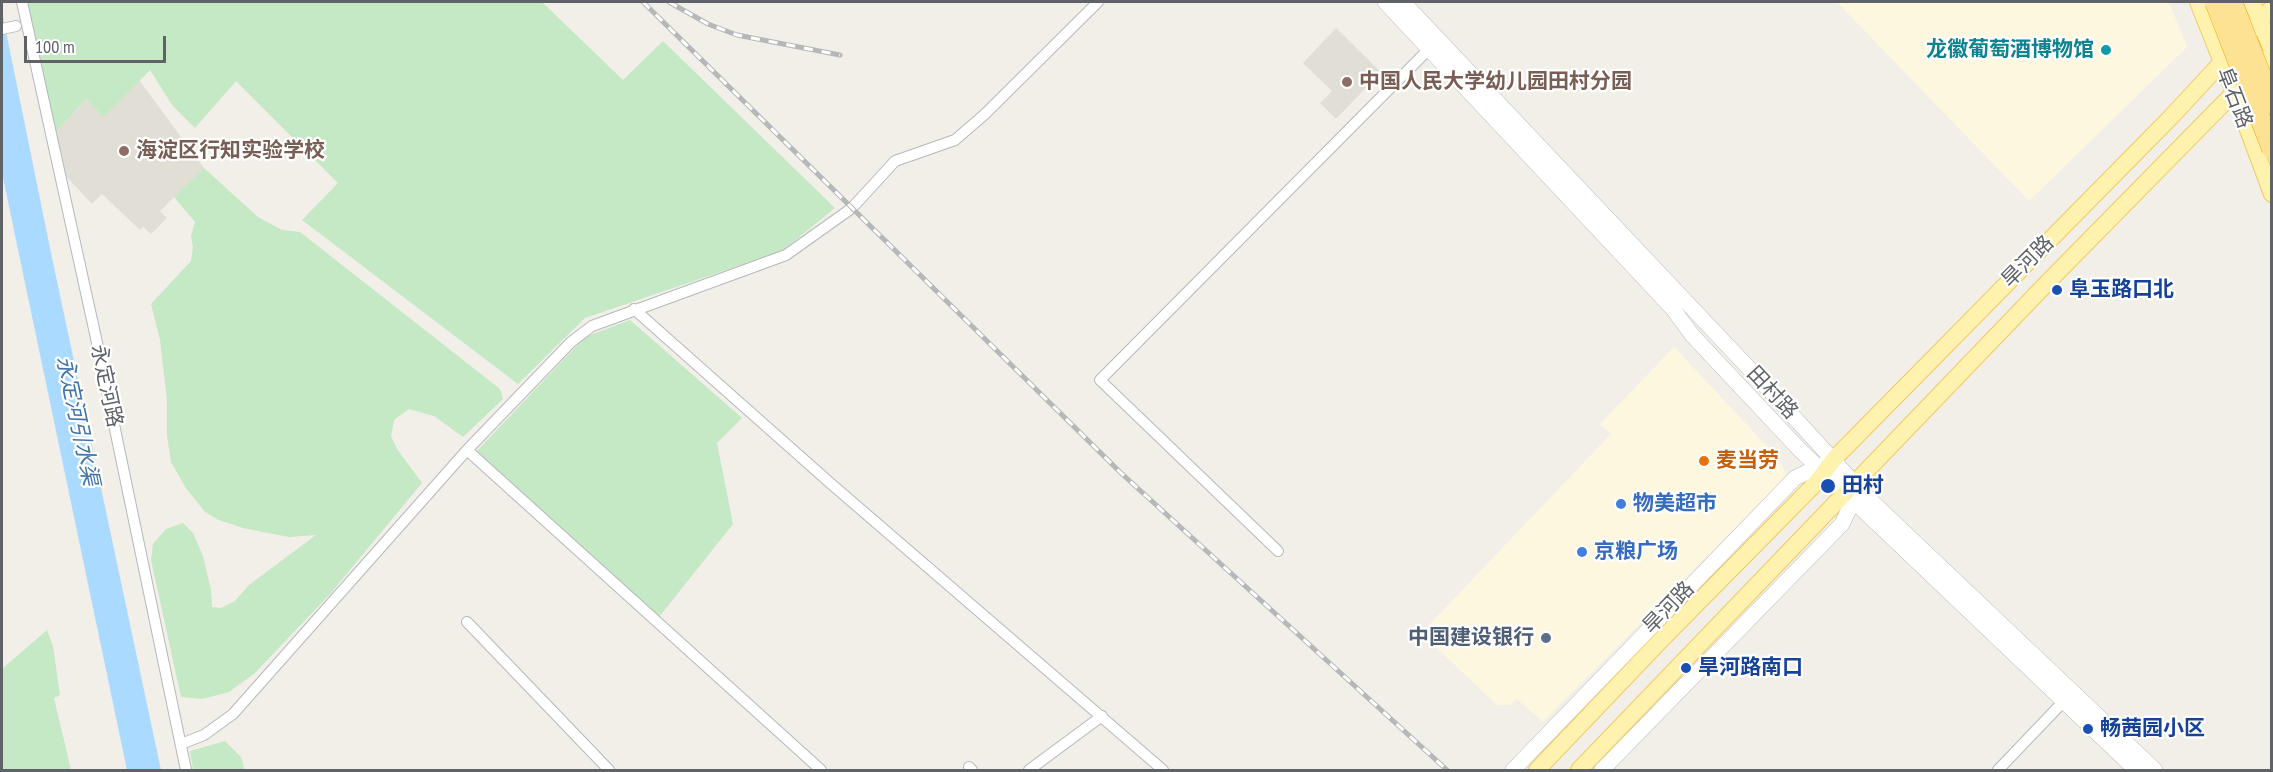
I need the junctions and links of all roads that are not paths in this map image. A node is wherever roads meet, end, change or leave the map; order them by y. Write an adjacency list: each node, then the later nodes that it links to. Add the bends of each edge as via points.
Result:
1 (22, 2): 32 (street, 永定河路)
2 (1098, 2): 20 (street, via 955,140 895,161 852,208 786,255)
3 (1385, 2): 13 (main road, 田村路)
4 (1403, 2): 22 (main road, 田村路)
5 (2198, 2): 15 (main road, 阜石路)
6 (2215, 2): 18 (highway, 阜石路, bridge)
7 (2232, 2): 17 (highway, 阜石路, bridge)
8 (2252, 2): 10 (main road)
9 (2271, 8): 10 (main road, 旱河路)
10 (2259, 21): 14 (main road); 15 (main road, 旱河路)
11 (16, 26): 12 (street)
12 (2, 29)
13 (1430, 49): 22 (main road, 田村路, via 1673,309 1692,335); 24 (street, via 1100,380)
14 (2271, 52): 16 (main road, 旱河路)
15 (2221, 63): 16 (main road, 阜石路); 22 (main road, 旱河路)
16 (2234, 92): 19 (main road, 阜石路); 23 (main road, 旱河路)
17 (2271, 103)
18 (2271, 149)
19 (2271, 194)
20 (634, 309): 21 (street, via 592,326 571,342); 31 (street)
21 (466, 450): 32 (street, via 232,714 204,735); 35 (street)
22 (1825, 466): 23 (main road, 田村路); 25 (main road, 旱河路); 28 (main road, 旱河路, via 1795,478)
23 (1850, 492): 26 (main road, 旱河路); 29 (main road, 旱河路, via 1842,524); 30 (main road, 田村路); 44 (main road, 田村路, via 1954,581)
24 (1278, 551)
25 (1723, 579): 28 (main road); 39 (main road, 旱河路)
26 (1736, 607): 29 (main road); 40 (main road, 旱河路)
27 (467, 621): 34 (street)
28 (1657, 621): 38 (main road, 旱河路)
29 (1697, 672): 41 (main road, 旱河路)
30 (2064, 701): 42 (street); 43 (main road, 田村路)
31 (1102, 716): 36 (street); 37 (street)
32 (181, 744): 33 (street, 永定河路)
33 (186, 771)
34 (609, 771)
35 (820, 771)
36 (1029, 771)
37 (1163, 771)
38 (1514, 771)
39 (1537, 771)
40 (1579, 771)
41 (1602, 771)
42 (1998, 771)
43 (2136, 771)
44 (2155, 771)

